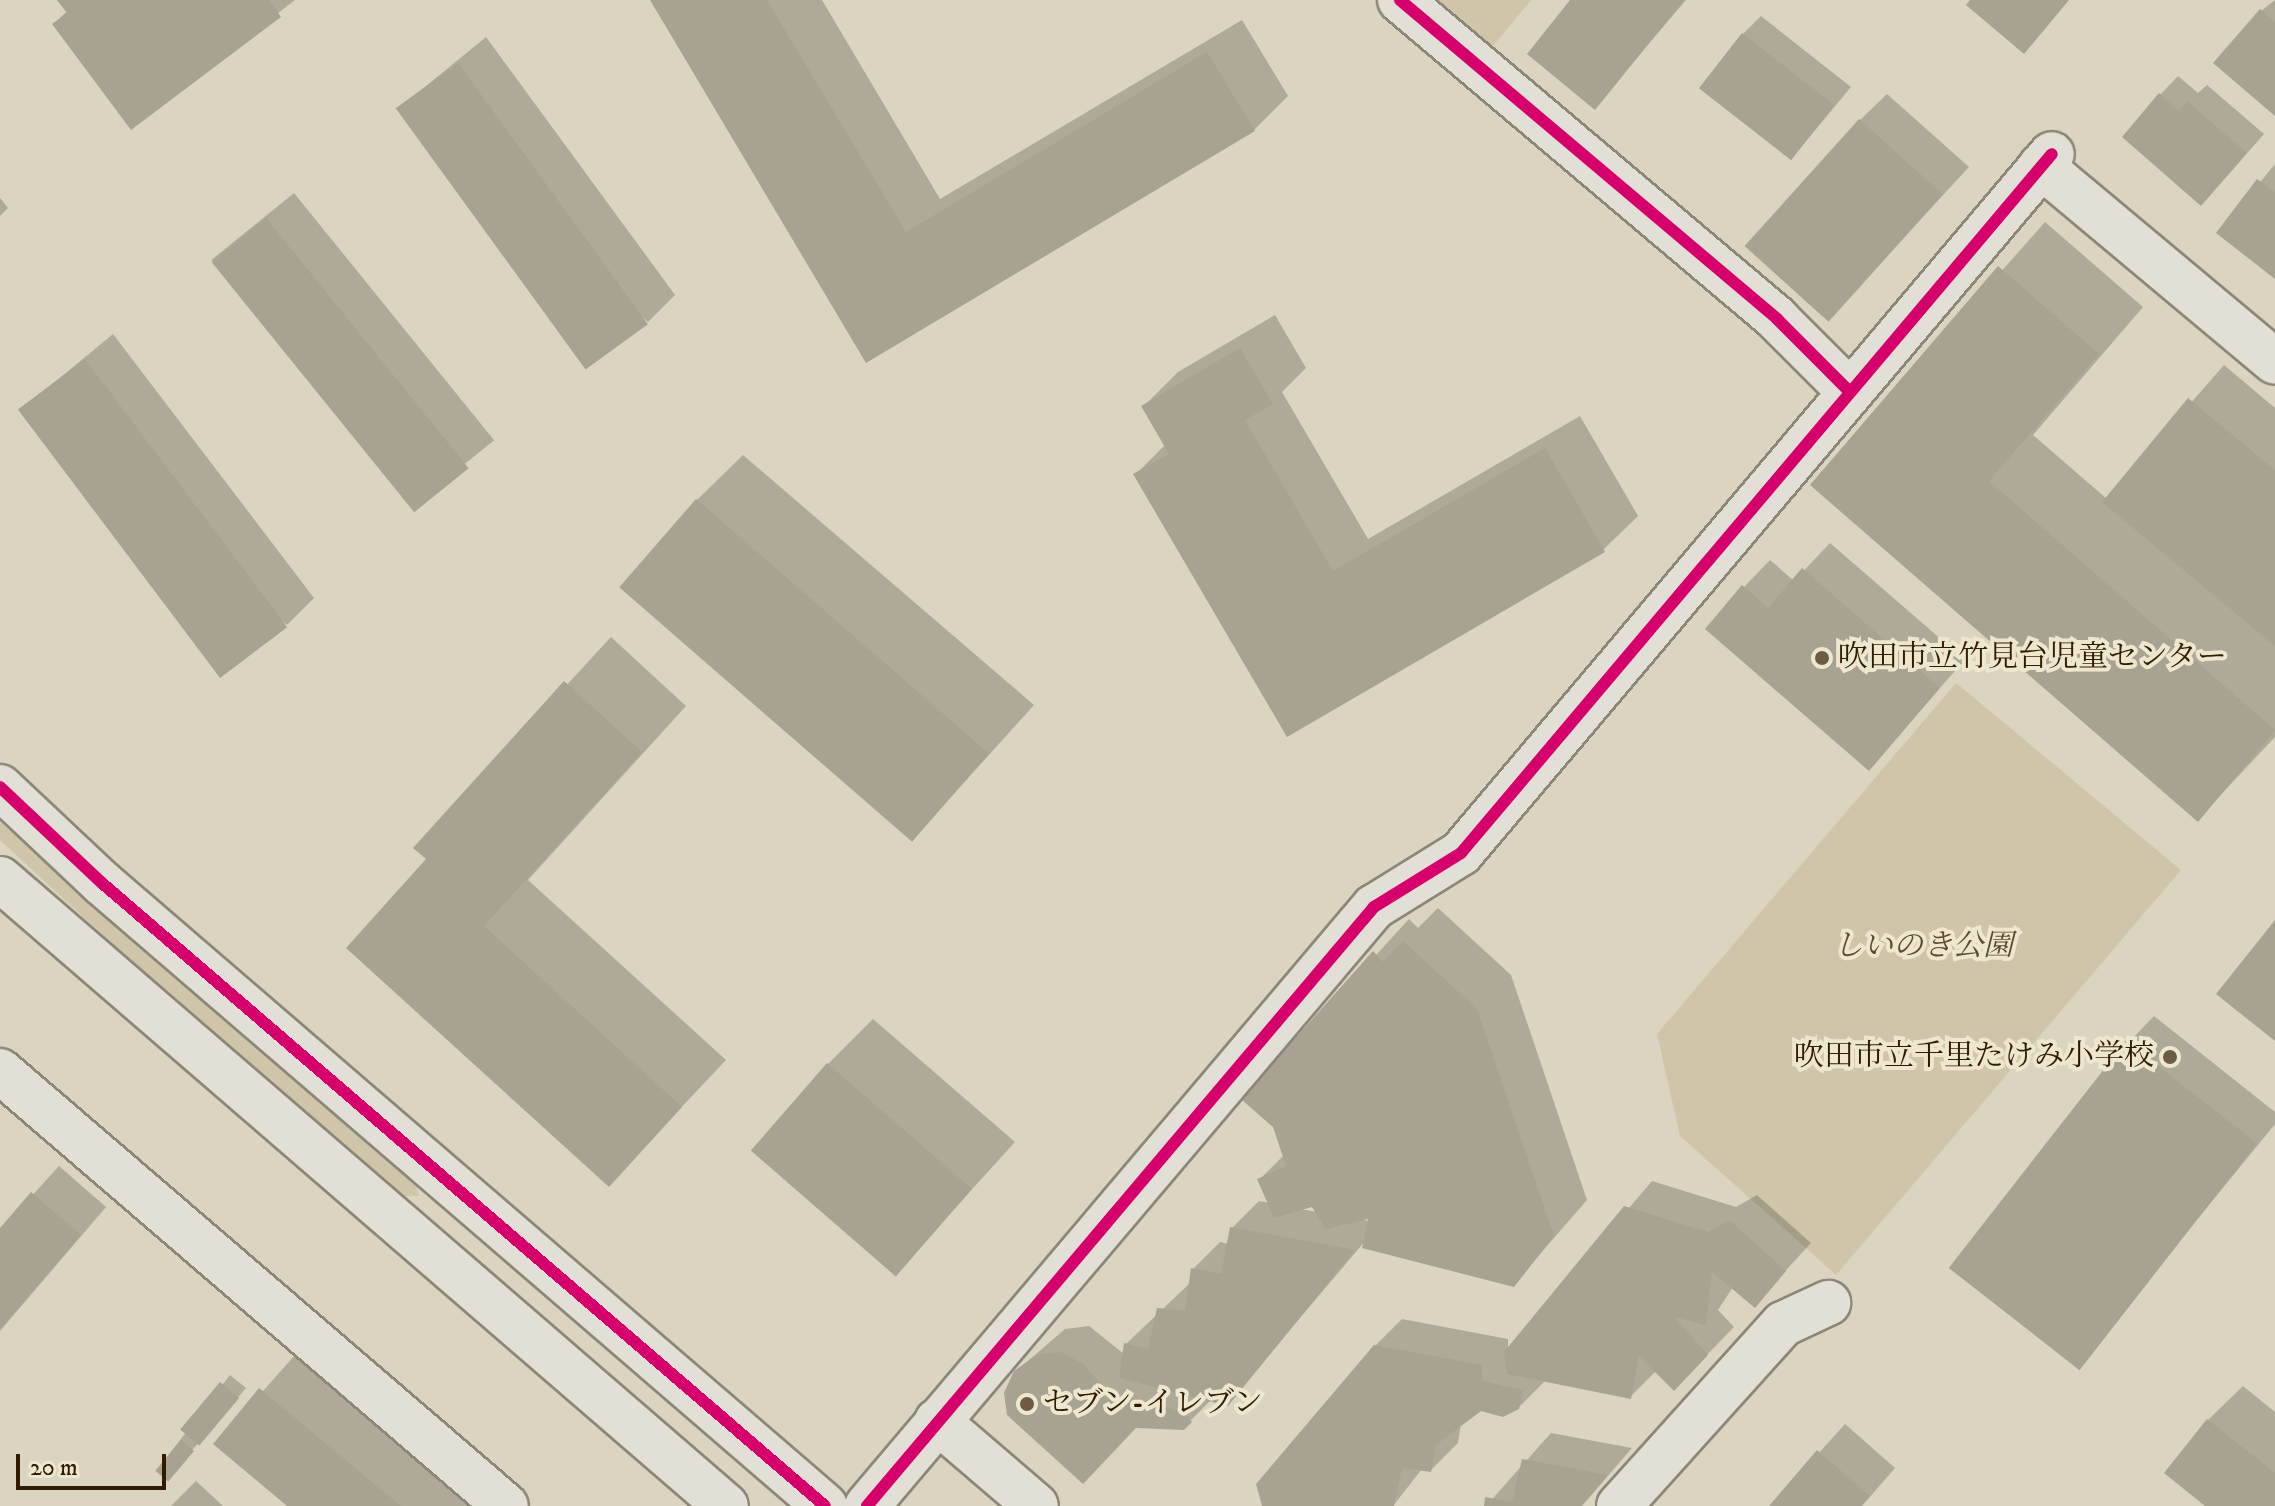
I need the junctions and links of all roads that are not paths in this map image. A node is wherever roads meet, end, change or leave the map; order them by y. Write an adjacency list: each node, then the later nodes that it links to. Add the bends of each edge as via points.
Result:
1 (1400, 0): 3 (street, via 1777,319)
2 (2275, 362): 3 (street, via 2046,160)
3 (1848, 390): 8 (street, via 1461,853 1374,907)
4 (0, 787): 11 (street, via 102,883)
5 (0, 879): 10 (street)
6 (0, 1071): 9 (street)
7 (1828, 1303): 14 (street, via 1783,1324)
8 (937, 1421): 12 (street); 13 (street)
9 (506, 1506)
10 (726, 1506)
11 (825, 1506)
12 (867, 1506)
13 (1036, 1506)
14 (1619, 1506)

